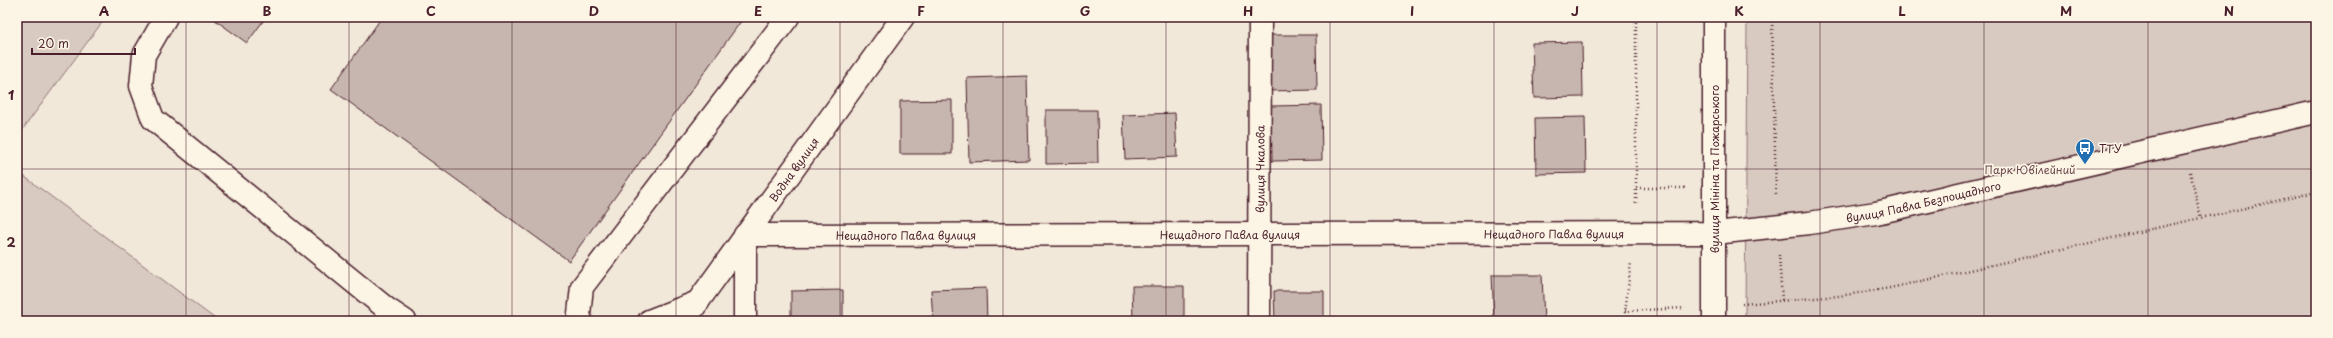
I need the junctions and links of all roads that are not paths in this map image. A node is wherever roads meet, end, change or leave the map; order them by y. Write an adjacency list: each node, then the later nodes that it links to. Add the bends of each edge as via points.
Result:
1 (166, 17): 12 (street, via 144,55 141,86 153,119)
2 (788, 17): 13 (street, via 582,287 579,314)
3 (903, 17): 9 (street, Водна вулиця)
4 (1260, 17): 8 (street, вулиця Чкалова)
5 (1714, 17): 7 (street, вулиця Мініна та Пожарського)
6 (2316, 112): 7 (street, вулиця Павла Безпощадного, via 1876,213)
7 (1715, 233): 8 (street, Нещадного Павла вулиця); 11 (street, вулиця Мініна та Пожарського)
8 (1259, 234): 9 (street, Нещадного Павла вулиця); 17 (street, вулиця Чкалова)
9 (746, 235): 10 (street, Водна вулиця); 16 (street)
10 (698, 302): 14 (street); 15 (street, Водна вулиця)
11 (1714, 314)
12 (405, 321)
13 (581, 321)
14 (649, 321)
15 (684, 321)
16 (745, 321)
17 (1259, 321)

